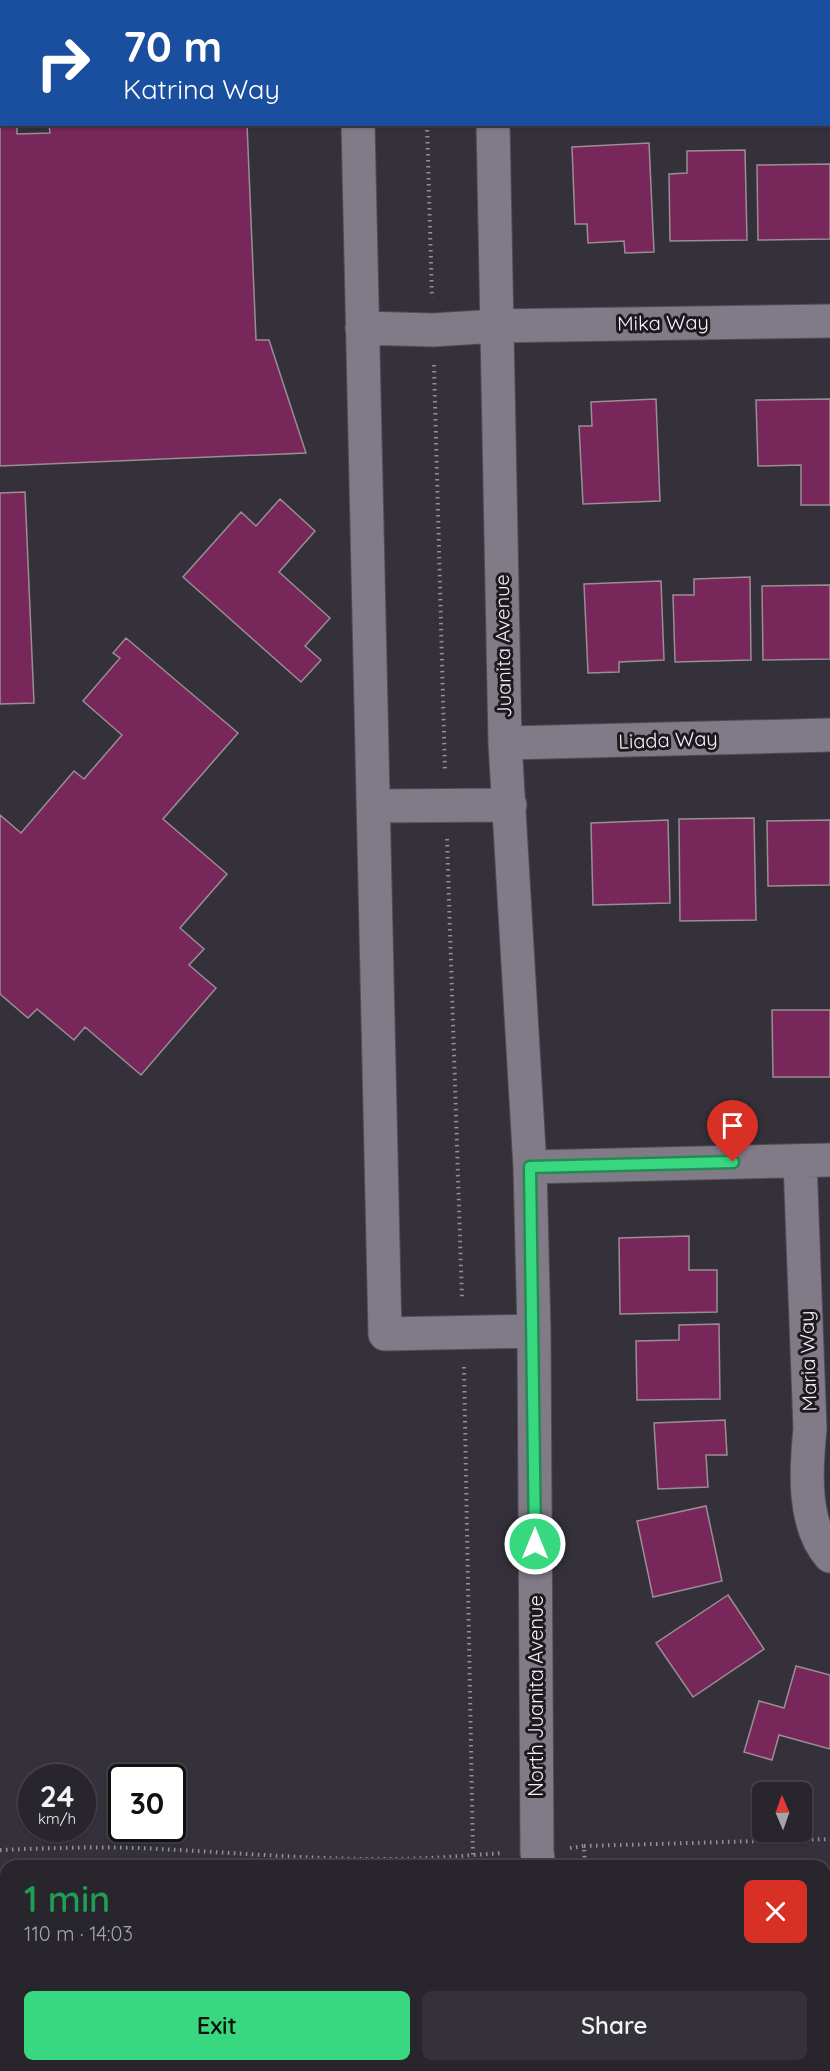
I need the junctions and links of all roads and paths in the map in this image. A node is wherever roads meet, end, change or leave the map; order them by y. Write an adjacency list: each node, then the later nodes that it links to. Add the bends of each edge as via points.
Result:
1 (358, 126): 5 (street)
2 (493, 126): 4 (street, Juanita Avenue)
3 (830, 321): 4 (street, Mika Way)
4 (496, 326): 5 (street, Mika Way, via 433,330); 7 (street, Juanita Avenue)
5 (362, 328): 9 (street)
6 (830, 735): 7 (street, Liada Way)
7 (505, 743): 8 (street, Juanita Avenue)
8 (510, 805): 9 (street); 11 (street, Juanita Avenue)
9 (373, 806): 12 (street, via 385,1334)
10 (815, 1160): 11 (street); 13 (street, Maria Way, via 810,1428 805,1471 808,1503 823,1549)
11 (530, 1167): 12 (street, North Juanita Avenue)
12 (534, 1331): 16 (street, North Juanita Avenue)
13 (830, 1556)
14 (830, 1839): 15 (path)
15 (584, 1846)
16 (538, 1860)

